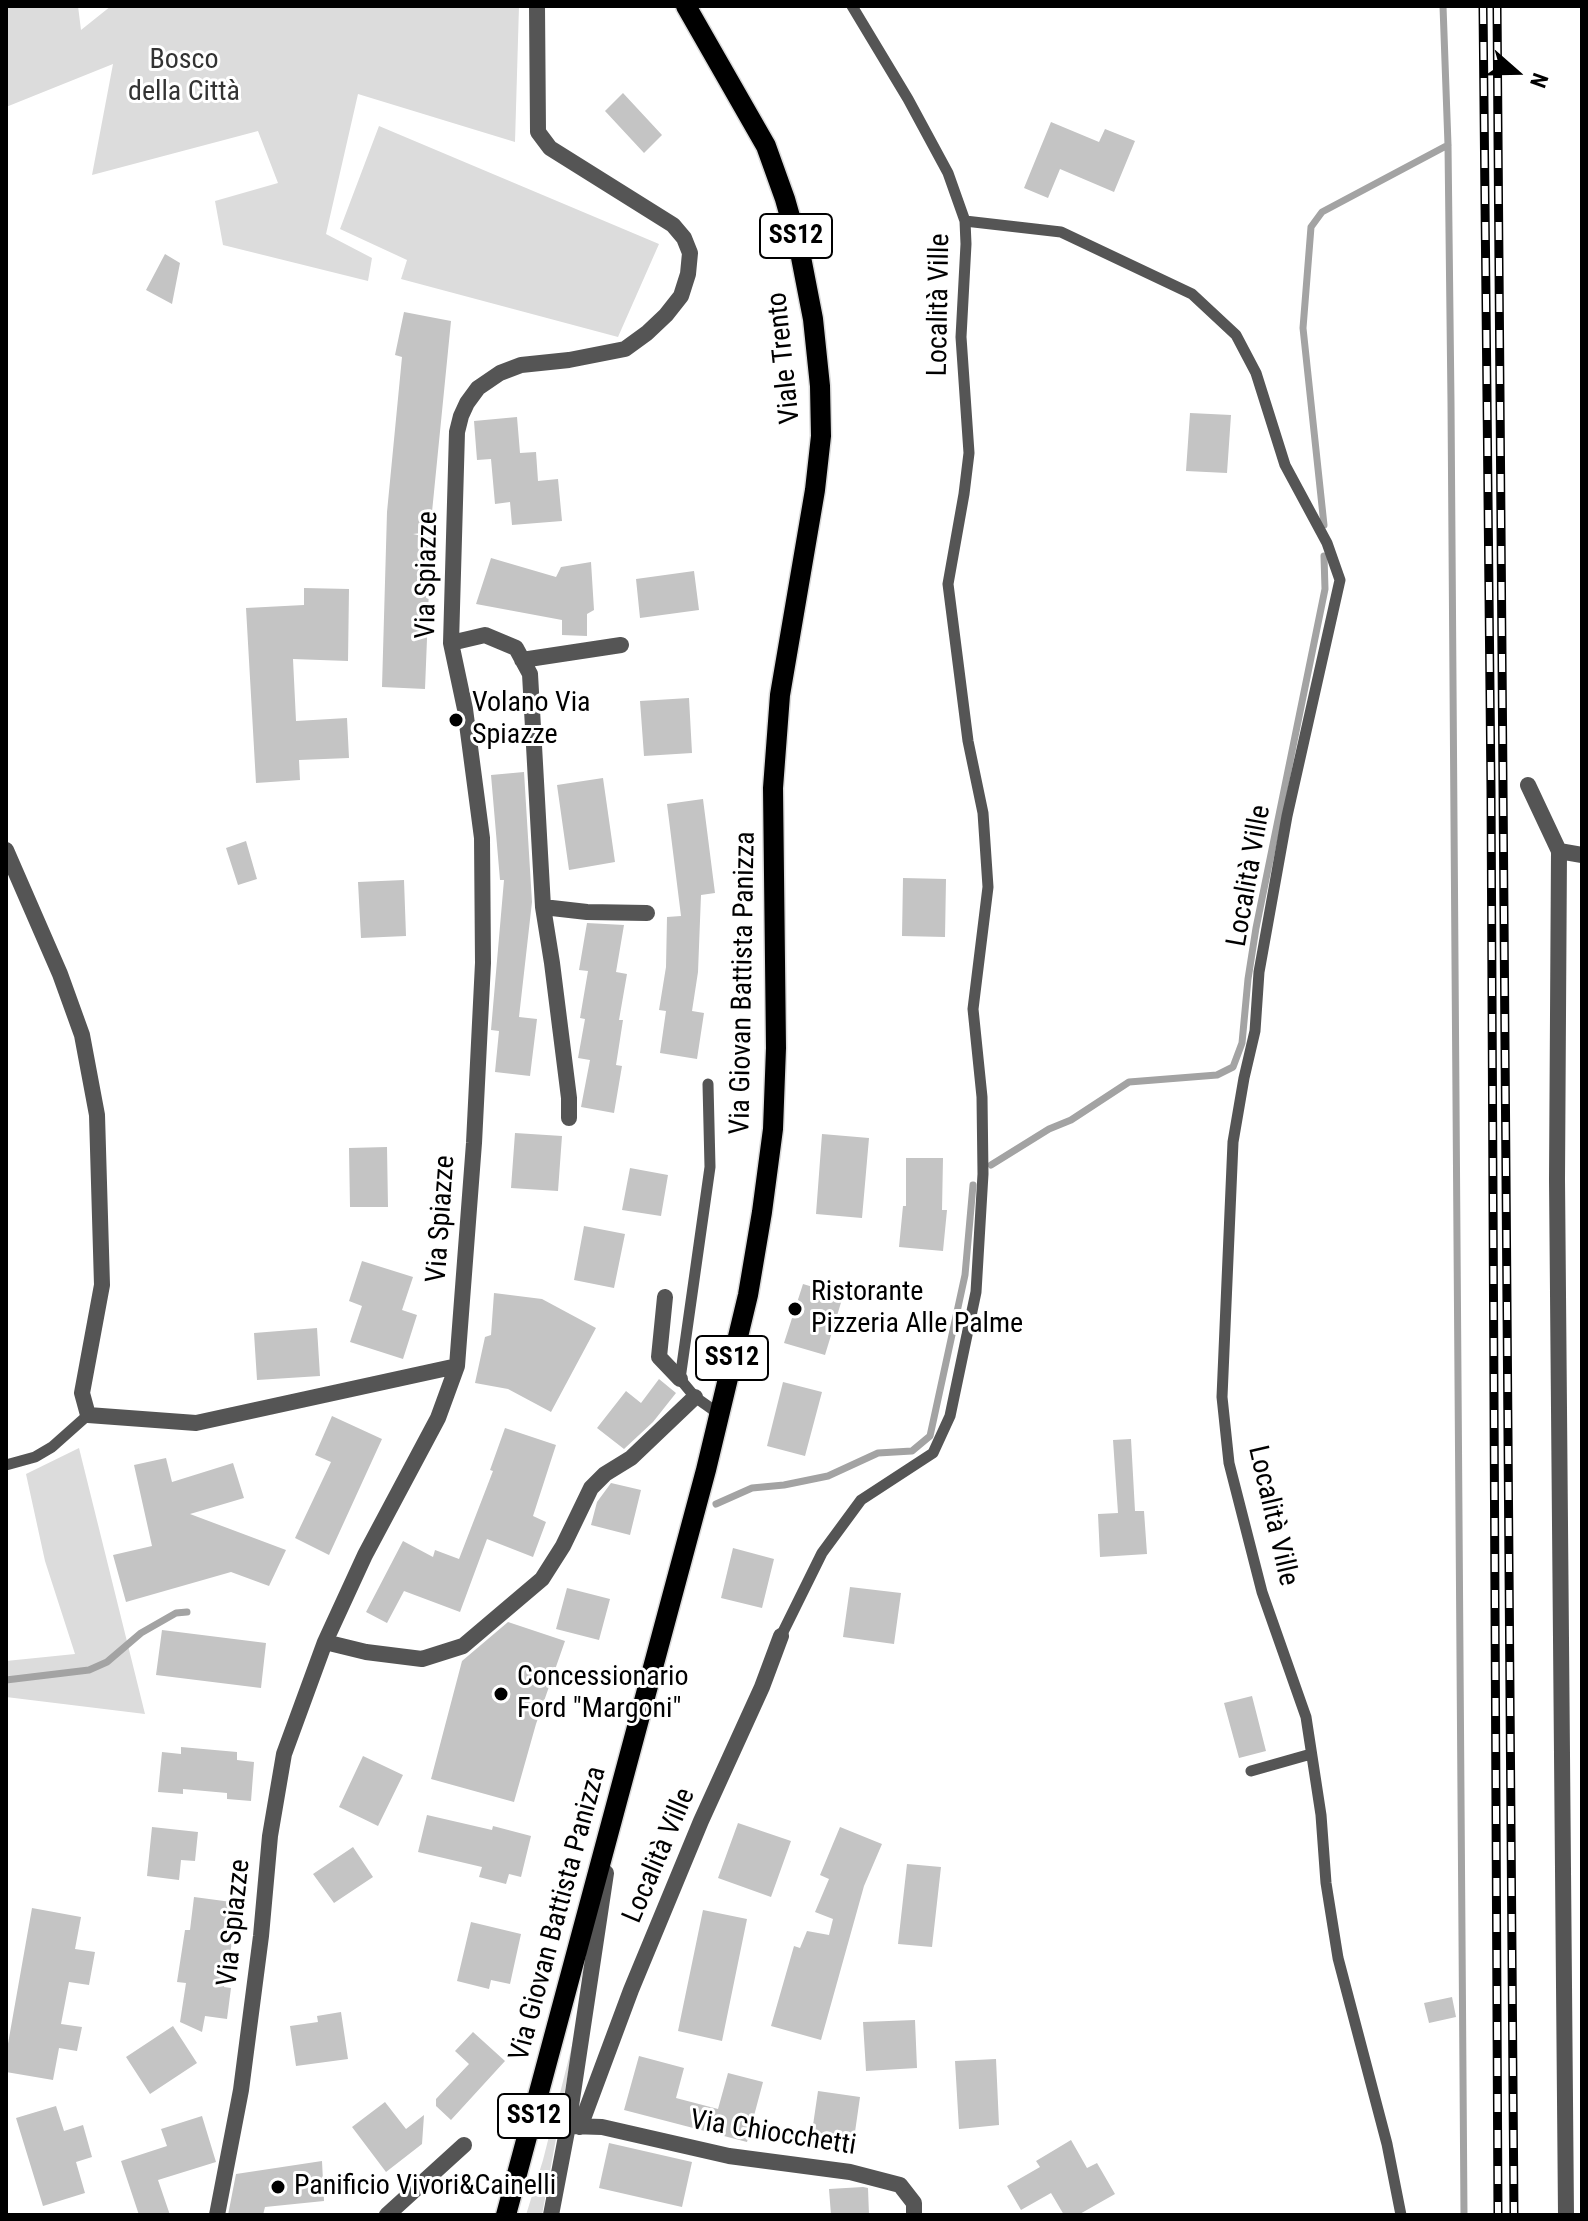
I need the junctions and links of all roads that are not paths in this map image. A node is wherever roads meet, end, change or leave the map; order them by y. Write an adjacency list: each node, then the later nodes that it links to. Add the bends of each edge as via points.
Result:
1 (537, 6): 6 (street, Via Spiazze, via 538,132 550,148 673,225 690,253 688,274 681,296 666,315 625,349 521,365 489,380 467,403 457,432)
2 (686, 6): 5 (main road, Viale Trento / SS12, via 766,146 800,252 820,386)
3 (852, 6): 4 (lane, via 948,173)
4 (965, 221): 24 (lane, Località Ville, via 961,337 969,453 948,584 983,813 988,887 973,1009 983,1174 976,1292 950,1416 933,1453 861,1500 822,1553); 26 (lane, Località Ville, via 1061,232 1192,294 1236,335 1256,373 1285,465 1327,543 1340,580 1287,816 1233,1142 1222,1397 1229,1463 1262,1592 1306,1717)
5 (815, 490): 21 (main road, Via Giovan Battista Panizza / SS12, via 780,695 773,788 773,1129 750,1281)
6 (451, 643): 8 (street, via 485,635 516,648); 18 (street, Via Spiazze, via 483,854 474,1143)
7 (621, 645): 8 (street)
8 (522, 660): 13 (street, via 530,674)
9 (1528, 785): 11 (street)
10 (6, 850): 22 (street, via 82,1035 97,1115 102,1285 82,1393)
11 (1559, 851): 12 (street); 37 (street)
12 (1582, 855)
13 (543, 907): 14 (street); 16 (street)
14 (647, 913)
15 (708, 1084): 19 (lane, via 710,1167)
16 (569, 1118)
17 (665, 1297): 19 (street, via 659,1357)
18 (457, 1366): 22 (street, via 196,1423); 25 (street, Via Spiazze, via 438,1418)
19 (680, 1379): 20 (lane)
20 (695, 1397): 21 (lane); 25 (street, via 591,1488 542,1579 463,1646 422,1659)
21 (719, 1414): 28 (main road, Via Giovan Battista Panizza / SS12)
22 (88, 1415): 23 (lane, via 52,1447)
23 (6, 1465)
24 (781, 1636): 29 (street, Località Ville)
25 (325, 1642): 31 (street, Via Spiazze, via 284,1754 241,2090)
26 (1311, 1754): 27 (lane); 36 (lane, Località Ville, via 1338,1958)
27 (1251, 1771)
28 (614, 1820): 29 (street); 33 (main road, Via Giovan Battista Panizza / SS12)
29 (574, 2126): 34 (street); 35 (street, Via Chiocchetti, via 602,2127 729,2156 850,2172 900,2185 914,2203)
30 (464, 2145): 32 (street)
31 (217, 2215)
32 (387, 2215)
33 (506, 2215)
34 (551, 2215)
35 (914, 2215)
36 (1401, 2215)
37 (1566, 2215)

